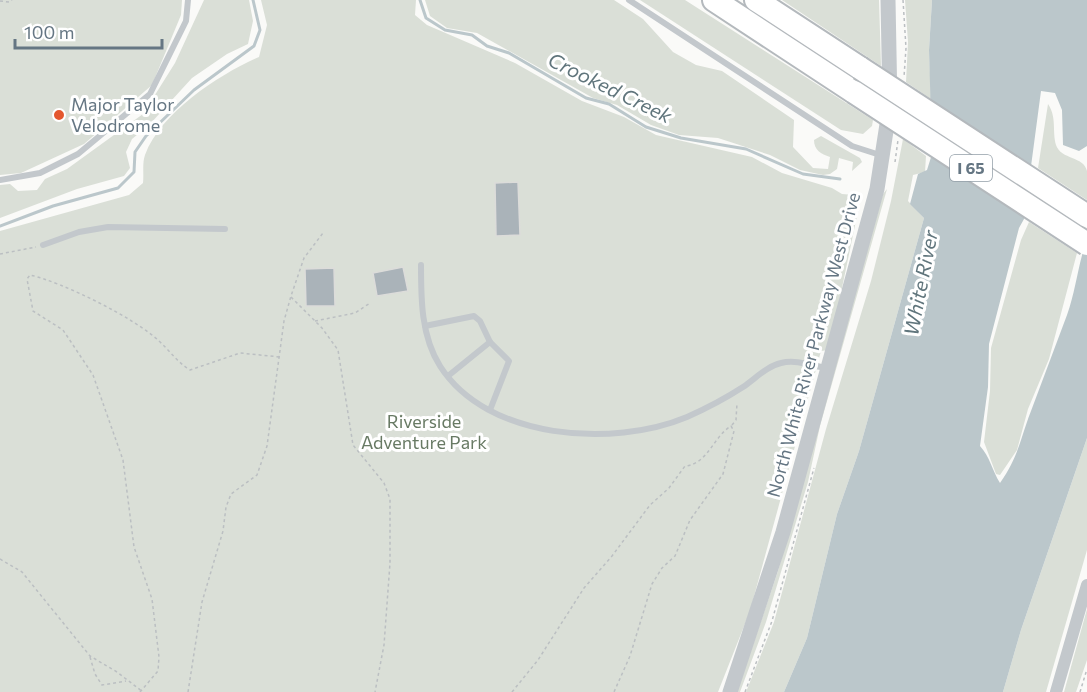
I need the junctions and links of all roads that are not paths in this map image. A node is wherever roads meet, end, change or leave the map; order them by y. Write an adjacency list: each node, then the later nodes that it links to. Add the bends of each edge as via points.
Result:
1 (188, 0): 7 (lane, via 186,21 150,94 78,154 40,173)
2 (629, 0): 6 (lane, via 852,146)
3 (714, 0): 10 (highway, I 65, bridge)
4 (756, 0): 8 (highway, I 65, bridge)
5 (888, 0): 6 (street, North White River Parkway West Drive, via 891,86)
6 (884, 156): 15 (street, North White River Parkway West Drive)
7 (0, 180)
8 (1087, 216)
9 (225, 229): 11 (lane, via 108,227)
10 (1087, 244)
11 (43, 245)
12 (421, 265): 13 (lane)
13 (425, 326): 14 (lane, via 474,316); 16 (lane, via 429,344)
14 (490, 342): 16 (lane); 17 (lane, via 510,361)
15 (828, 369): 17 (lane, via 782,362 686,417 638,431 588,434 538,429); 19 (street, North White River Parkway West Drive, via 766,590)
16 (448, 376): 17 (lane, via 464,395)
17 (490, 410)
18 (1087, 585): 20 (street)
19 (730, 692)
20 (1056, 692)

